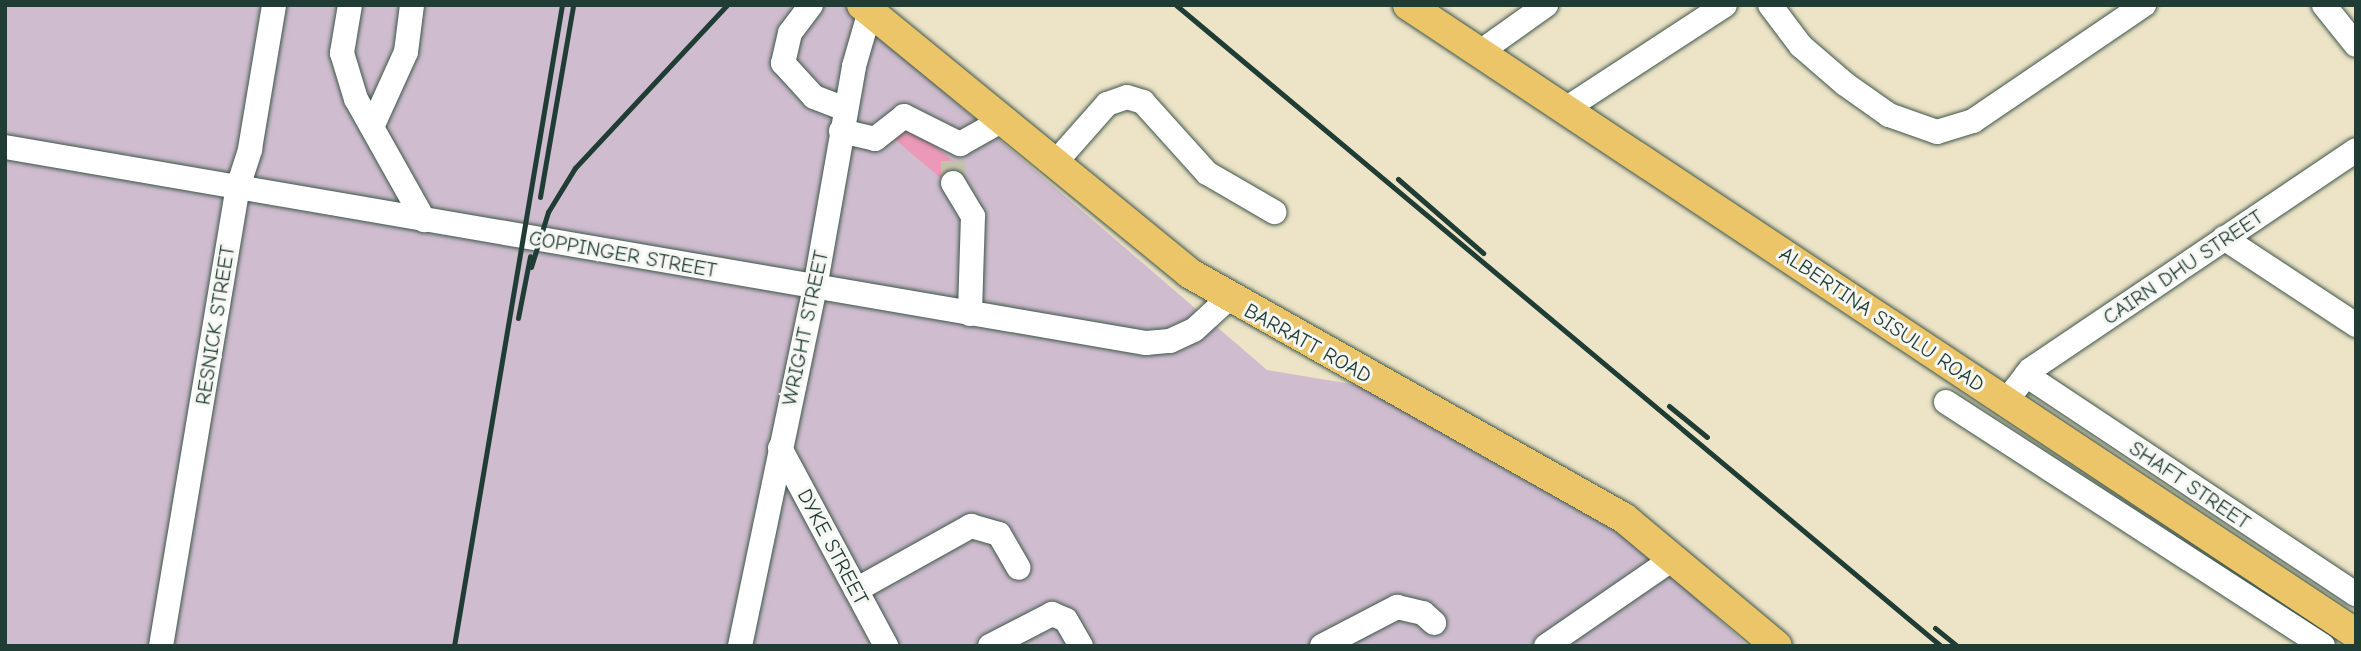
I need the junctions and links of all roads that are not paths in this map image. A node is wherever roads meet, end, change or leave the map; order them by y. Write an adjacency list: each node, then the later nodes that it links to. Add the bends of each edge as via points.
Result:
1 (274, 5): 23 (street, RESNICK STREET, via 250,149)
2 (350, 5): 18 (street, via 342,53 356,99)
3 (412, 5): 18 (street, via 406,52)
4 (811, 5): 16 (street, via 790,33 783,63)
5 (1408, 5): 15 (main road, ALBERTINA SISULU ROAD)
6 (1434, 5): 13 (main road, ALBERTINA SISULU ROAD)
7 (1546, 5): 13 (street)
8 (1725, 5): 15 (street)
9 (1770, 5): 10 (street, via 1801,46 1845,84 1889,115 1937,132 1973,121)
10 (2144, 5)
11 (2324, 5): 14 (street)
12 (866, 8): 16 (street, WRIGHT STREET); 17 (main road, BARRATT ROAD)
13 (1490, 45): 15 (main road, ALBERTINA SISULU ROAD)
14 (2356, 45)
15 (1569, 105): 31 (main road, ALBERTINA SISULU ROAD)
16 (843, 120): 21 (street, via 875,139 904,116); 27 (street, WRIGHT STREET)
17 (1001, 121): 21 (street, via 967,142); 22 (main road, BARRATT ROAD)
18 (372, 127): 25 (street)
19 (5, 147): 23 (street, COPPINGER STREET)
20 (2356, 150): 26 (street, CAIRN DHU STREET)
21 (953, 162): 29 (street, via 973,216)
22 (1054, 164): 24 (street, via 1107,104 1127,97 1143,102 1206,173); 28 (main road, BARRATT ROAD, via 1161,253)
23 (237, 187): 25 (street, COPPINGER STREET); 44 (street, RESNICK STREET)
24 (1274, 212)
25 (424, 220): 27 (street, COPPINGER STREET)
26 (2224, 238): 30 (street); 31 (street, CAIRN DHU STREET)
27 (815, 288): 29 (street, COPPINGER STREET); 33 (street, WRIGHT STREET)
28 (1228, 299): 29 (street, COPPINGER STREET, via 1194,330 1156,343); 36 (main road, BARRATT ROAD, via 1601,504)
29 (970, 314)
30 (2356, 325)
31 (2015, 388): 34 (main road, ALBERTINA SISULU ROAD); 39 (street, SHAFT STREET); 41 (main road, ALBERTINA SISULU ROAD)
32 (1946, 402): 35 (street)
33 (780, 448): 38 (street, DYKE STREET); 45 (street, WRIGHT STREET)
34 (2196, 527): 35 (street); 40 (main road, ALBERTINA SISULU ROAD)
35 (2180, 554): 40 (street)
36 (1674, 558): 50 (street); 51 (main road, BARRATT ROAD)
37 (1019, 568): 38 (street, via 999,534 971,526)
38 (856, 590): 46 (street, DYKE STREET)
39 (2356, 594)
40 (2296, 611): 43 (main road, ALBERTINA SISULU ROAD); 52 (street)
41 (2356, 615)
42 (1434, 623): 49 (street, via 1423,613 1397,607)
43 (2356, 634)
44 (161, 646)
45 (740, 646)
46 (886, 646)
47 (990, 646): 48 (street, via 1052,614 1066,620)
48 (1081, 646)
49 (1322, 646)
50 (1546, 646)
51 (1777, 646)
52 (2323, 646)

